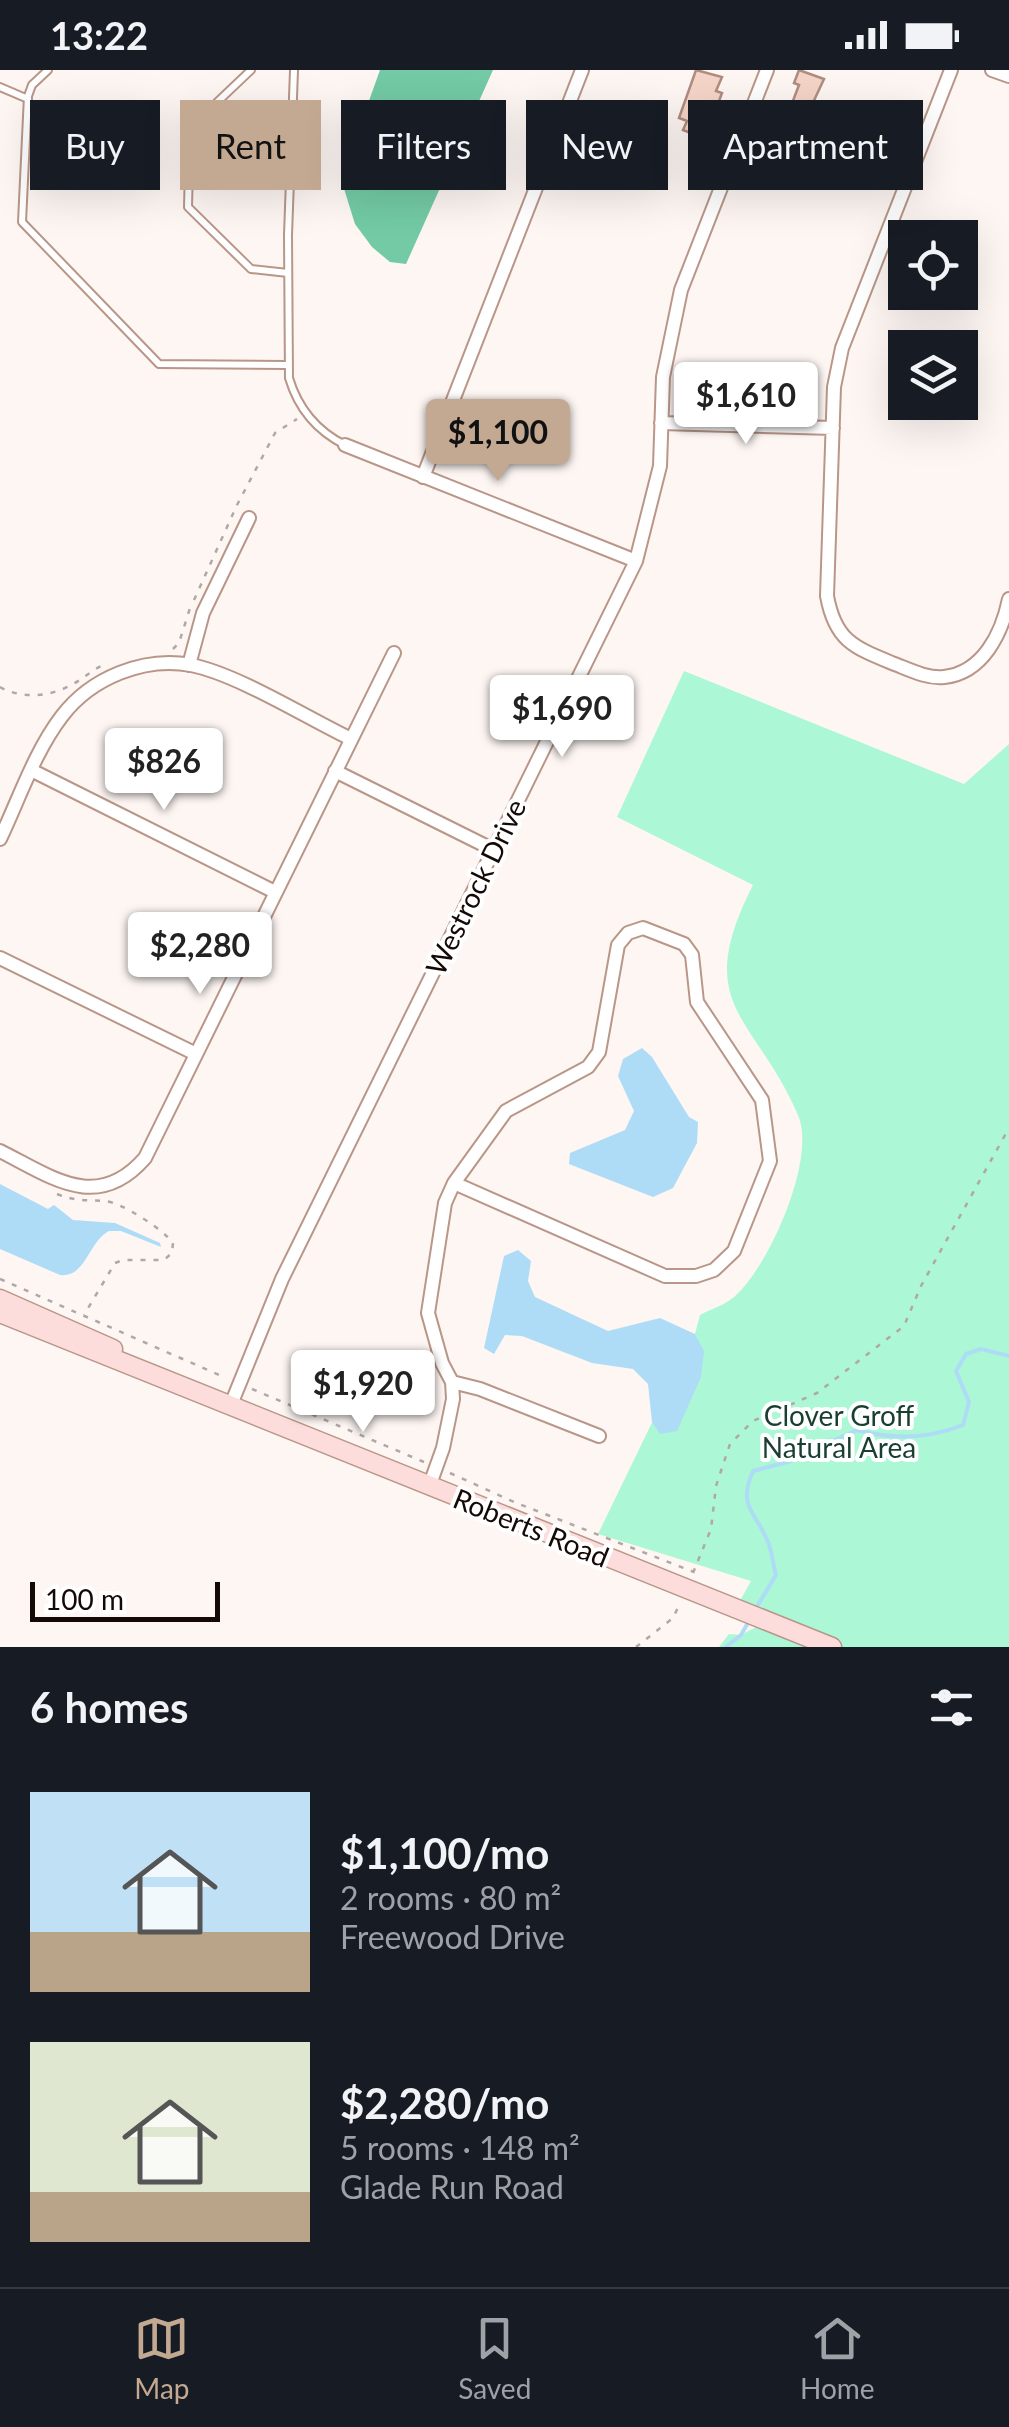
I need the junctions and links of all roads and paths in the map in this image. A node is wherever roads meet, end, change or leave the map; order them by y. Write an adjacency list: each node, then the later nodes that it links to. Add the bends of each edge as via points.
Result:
1 (48, 70): 10 (lane)
2 (251, 70): 11 (lane, via 190,128 188,207 252,269)
3 (294, 70): 11 (lane)
4 (582, 70): 17 (street)
5 (767, 70): 14 (street, Westrock Drive, via 680,290)
6 (952, 70): 15 (street, via 842,348)
7 (992, 70): 8 (street)
8 (1009, 76)
9 (0, 88): 10 (lane)
10 (28, 100): 12 (lane, via 22,222 159,364)
11 (288, 274): 12 (lane)
12 (288, 365): 13 (lane)
13 (306, 413): 16 (lane); 21 (path, via 275,433 179,643)
14 (661, 423): 15 (street); 19 (street, Westrock Drive, via 660,466)
15 (833, 428): 20 (street, via 827,596 843,637 918,673 944,677 984,658)
16 (345, 445): 17 (street)
17 (423, 477): 19 (street)
18 (250, 518): 24 (street, via 203,613)
19 (636, 562): 30 (street, Westrock Drive)
20 (1009, 599)
21 (166, 651)
22 (394, 653): 26 (street)
23 (117, 660): 25 (path, via 68,688 18,696)
24 (189, 665): 26 (street); 27 (street, via 131,669 92,687 60,718)
25 (0, 687)
26 (351, 739): 28 (street)
27 (33, 770): 29 (street); 31 (street)
28 (335, 771): 30 (street); 31 (street)
29 (0, 839)
30 (494, 850): 43 (street, Westrock Drive, via 282,1279)
31 (275, 892): 33 (street)
32 (0, 958): 33 (street)
33 (196, 1054): 35 (street, via 145,1158 118,1181 86,1189 68,1185)
34 (1009, 1128): 46 (path, via 904,1326 817,1392 753,1421 730,1444 694,1572)
35 (0, 1151)
36 (454, 1183): 36 (street, via 506,1111 588,1067 599,1052 618,945 628,933 643,928 684,944 692,955 698,1002 762,1100 770,1160 729,1259 696,1276 665,1276); 42 (street, via 428,1313)
37 (48, 1190): 41 (path, via 72,1200 108,1201 173,1243 164,1260 115,1264)
38 (0, 1279): 41 (path)
39 (0, 1300): 44 (main road, Roberts Road)
40 (0, 1313): 44 (main road, Roberts Road)
41 (83, 1316): 43 (path)
42 (452, 1382): 45 (street); 46 (street)
43 (239, 1384): 44 (street, Westrock Drive); 46 (path)
44 (230, 1407): 47 (main road, Roberts Road)
45 (599, 1436)
46 (437, 1468): 47 (street)
47 (429, 1488): 48 (main road, Roberts Road)
48 (686, 1589): 49 (path, via 673,1618); 50 (main road, Roberts Road)
49 (636, 1647)
50 (832, 1647)

